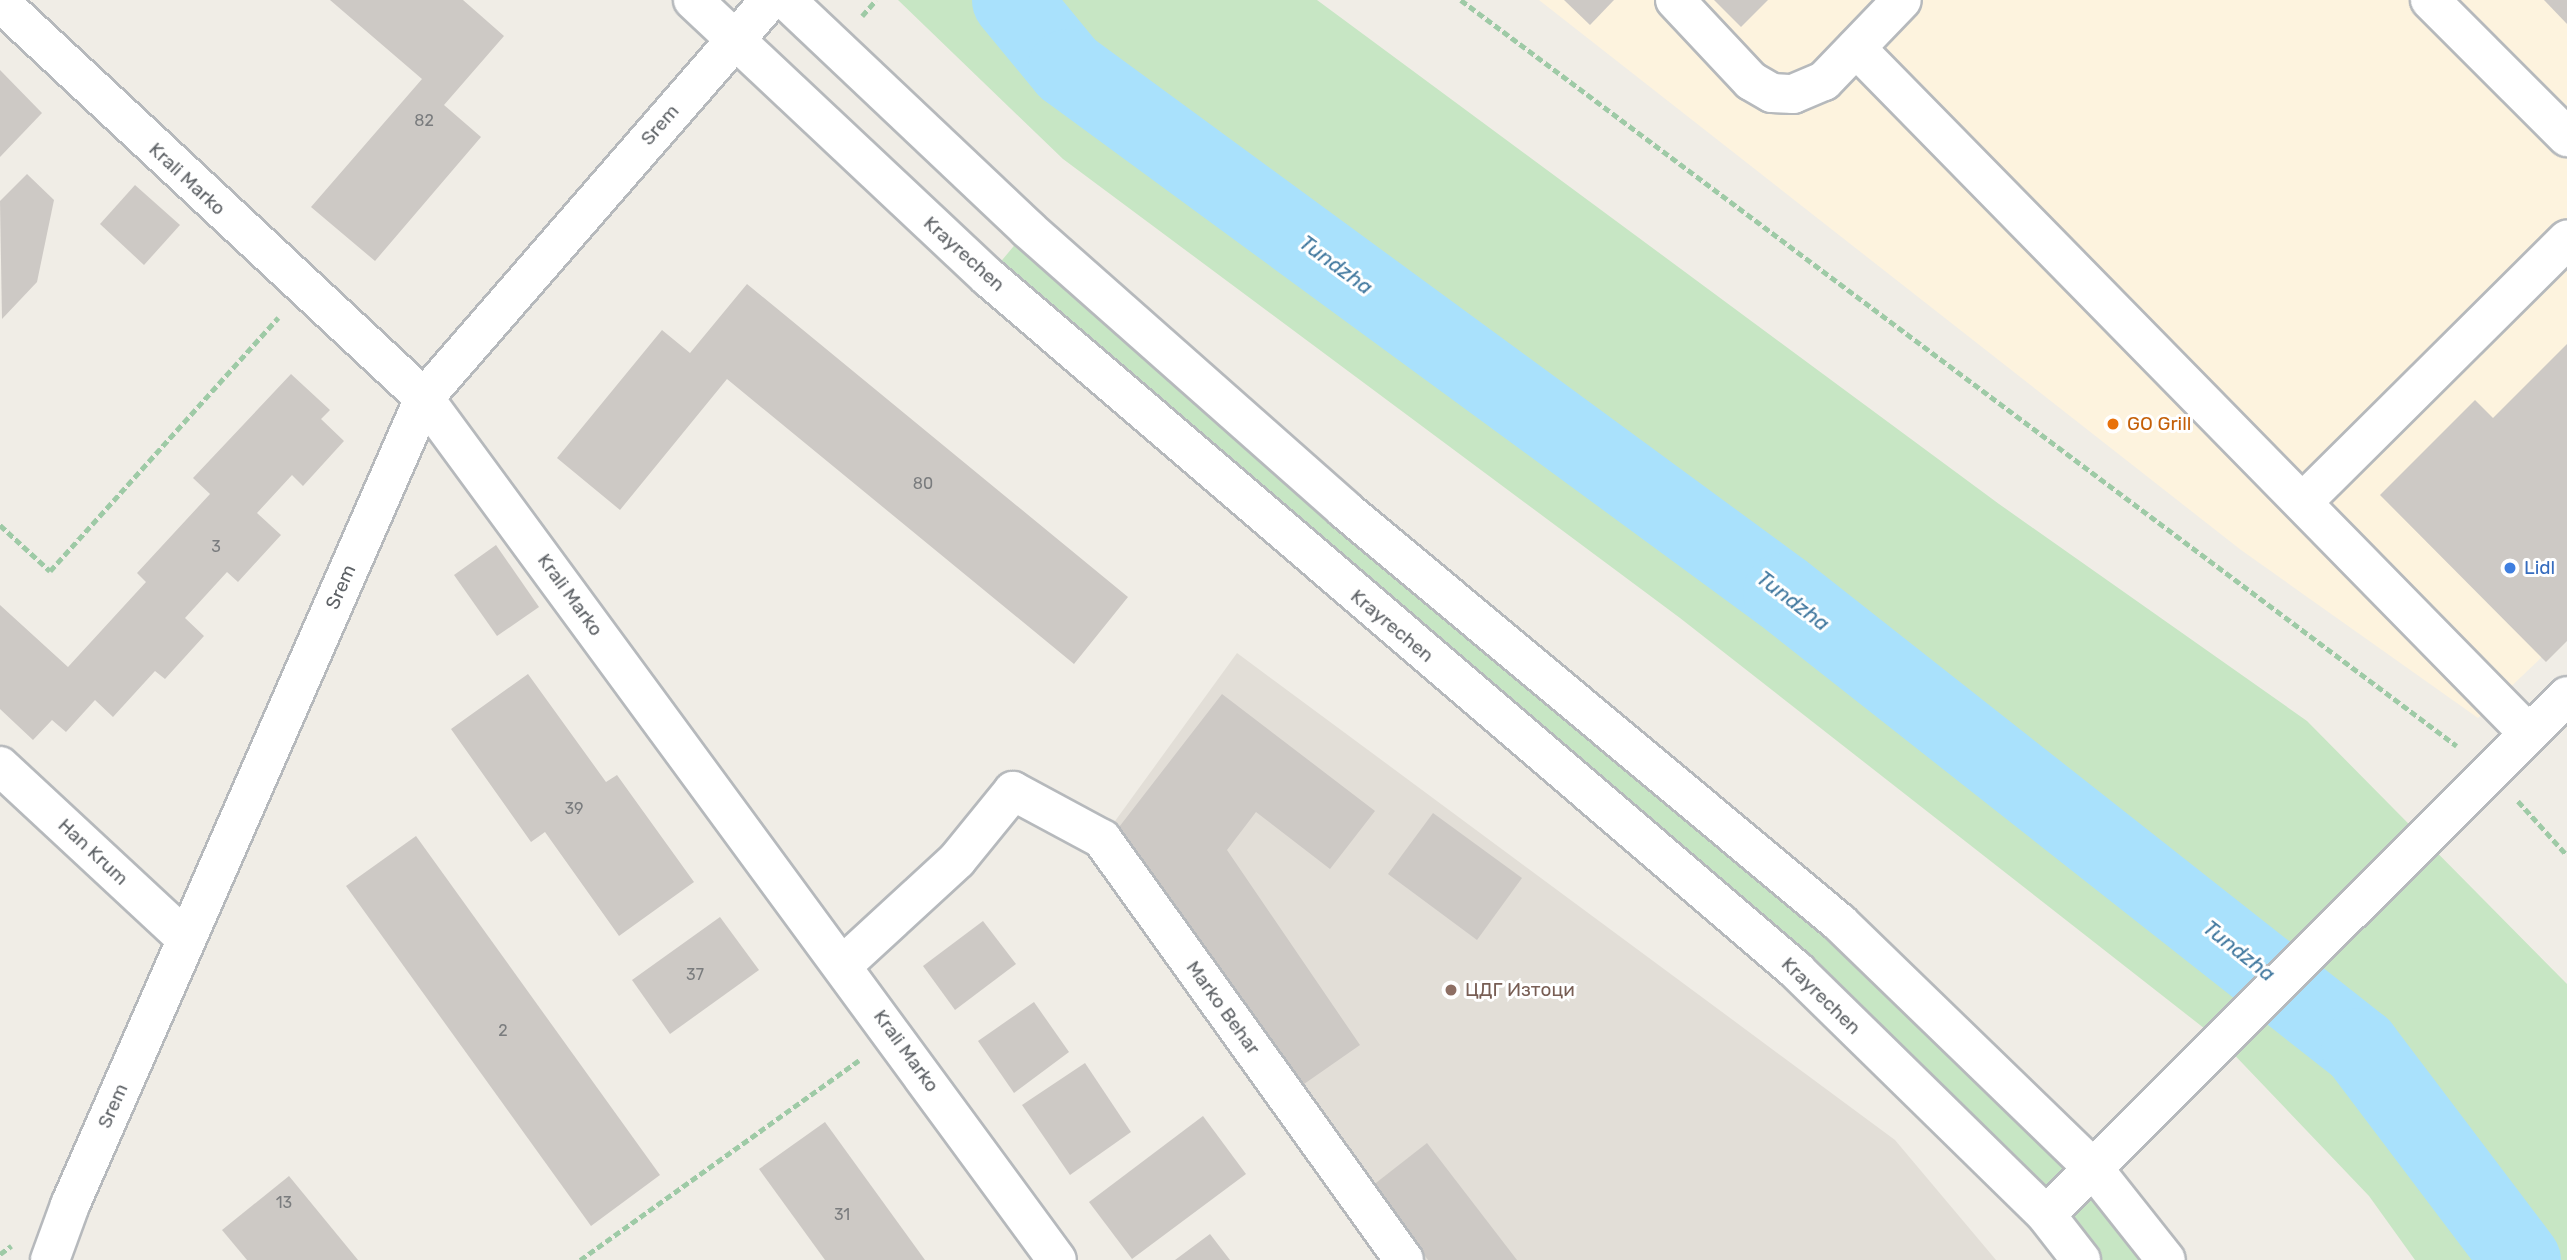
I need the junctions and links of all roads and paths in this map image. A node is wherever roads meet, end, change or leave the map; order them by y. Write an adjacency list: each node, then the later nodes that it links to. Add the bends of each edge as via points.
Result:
1 (693, 0): 9 (street, Krayrechen)
2 (770, 0): 9 (street, Srem)
3 (786, 0): 25 (street, via 1028,229 1344,509 1840,923)
4 (1461, 0): 20 (path, via 2331,647)
5 (1675, 0): 10 (street, via 1751,81 1772,93 1793,94 1824,81)
6 (1902, 0): 10 (street)
7 (2430, 0): 11 (street)
8 (0, 2): 13 (street, Krali Marko)
9 (733, 41): 14 (street, Srem); 26 (street, Krayrechen, via 999,286 1797,971)
10 (1856, 48): 15 (street)
11 (2567, 136)
12 (2567, 240): 15 (street)
13 (304, 288): 14 (street, Krali Marko); 16 (path, via 50,571)
14 (424, 398): 22 (street, Srem); 23 (street, Krali Marko)
15 (2304, 501): 18 (street)
16 (0, 525)
17 (2567, 695): 18 (street)
18 (2528, 733): 20 (street)
19 (0, 766): 22 (street, Han Krum)
20 (2482, 780): 21 (path); 25 (street)
21 (2567, 855)
22 (186, 939): 27 (street, Srem)
23 (843, 965): 24 (street, Krali Marko); 30 (street, Marko Behar, via 957,860 1013,790 1102,839)
24 (894, 1035): 28 (path); 29 (street, Krali Marko)
25 (2093, 1168): 26 (street); 32 (street)
26 (2046, 1215): 31 (street, Krayrechen)
27 (50, 1260)
28 (580, 1260)
29 (1057, 1260)
30 (1404, 1260)
31 (2081, 1260)
32 (2166, 1260)

